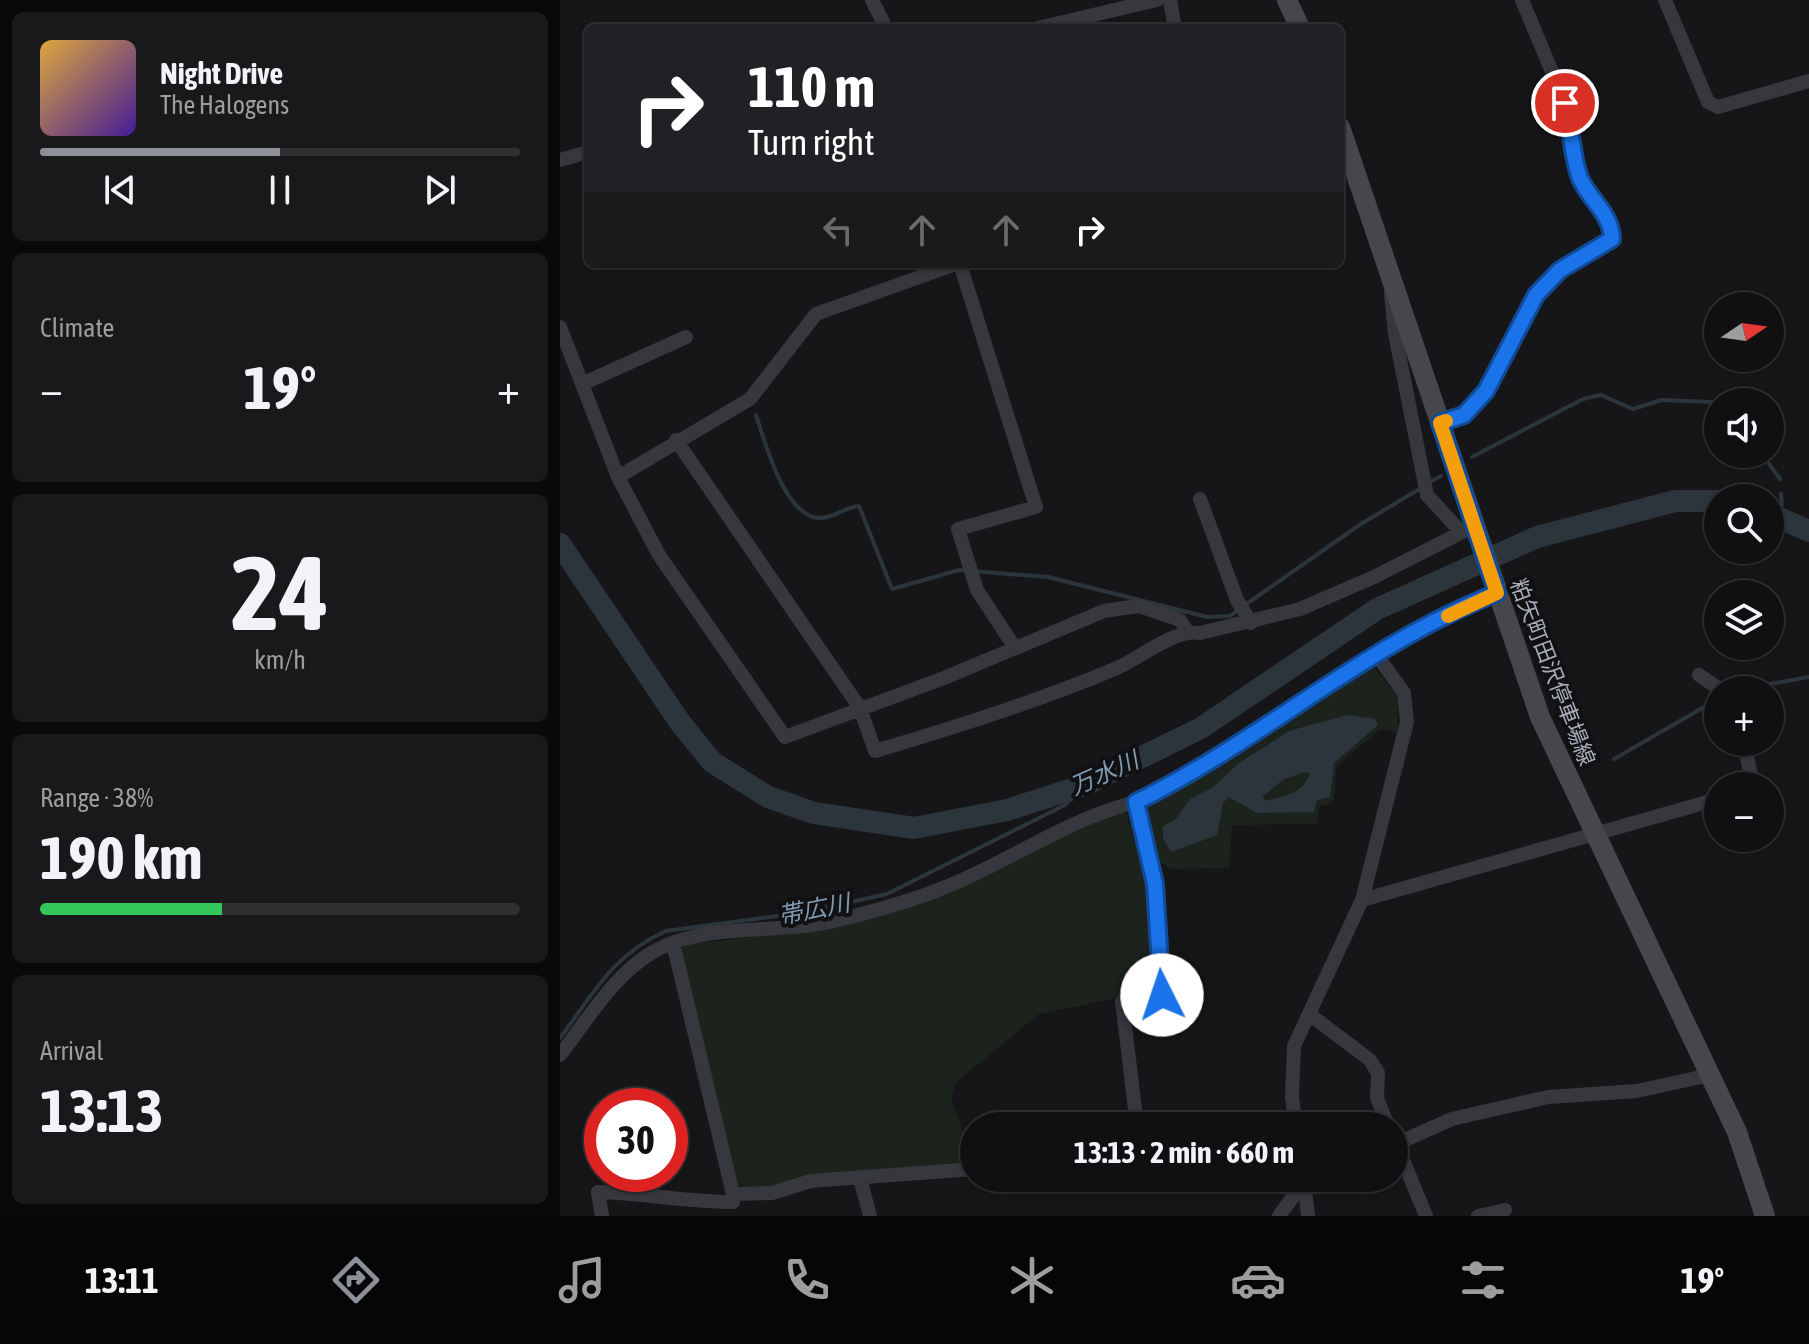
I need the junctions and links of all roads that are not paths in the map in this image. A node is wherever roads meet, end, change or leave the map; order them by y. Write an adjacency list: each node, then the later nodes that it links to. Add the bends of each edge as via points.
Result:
1 (872, 0): 7 (street)
2 (1157, 0): 8 (street)
3 (1170, 0): 9 (street)
4 (1287, 0): 10 (main road)
5 (1522, 0): 22 (street, via 1565,103 1580,178 1612,227 1612,239 1560,270 1536,295 1486,391 1464,415)
6 (1665, 0): 11 (street, via 1708,102 1718,107)
7 (884, 24)
8 (1055, 24)
9 (1174, 24)
10 (1298, 24)
11 (1809, 81)
12 (1344, 148): 15 (main road, 粕矢町田沢停車場線)
13 (584, 153): 14 (street)
14 (560, 160)
15 (1348, 170): 18 (main road, 粕矢町田沢停車場線)
16 (947, 268): 23 (street, via 816,314 750,399)
17 (959, 268): 30 (street, via 1036,507 958,529 971,573)
18 (1389, 271): 22 (main road, 粕矢町田沢停車場線); 26 (street, via 1395,334 1426,488)
19 (560, 327): 21 (street)
20 (686, 337): 21 (street)
21 (582, 384): 24 (street)
22 (1440, 423): 26 (main road, 粕矢町田沢停車場線)
23 (676, 440): 24 (street); 34 (street)
24 (618, 477): 34 (street, via 659,555 785,737)
25 (1200, 499): 28 (street)
26 (1471, 530): 27 (main road, 粕矢町田沢停車場線); 28 (street, via 1300,609)
27 (1496, 588): 31 (street); 37 (main road, 粕矢町田沢停車場線, via 1540,717)
28 (1246, 614): 29 (street, via 1200,633)
29 (1187, 631): 30 (street, via 1180,620 1139,606 1104,611); 34 (street, via 1087,681 875,751)
30 (1015, 648): 34 (street)
31 (1376, 654): 35 (street, via 1208,763); 38 (street, via 1404,693 1407,722)
32 (1699, 675): 33 (street)
33 (1704, 678)
34 (860, 708)
35 (1136, 802): 39 (street, via 1098,812 948,886 884,908 825,923); 43 (street, via 1155,884 1162,995 1122,1001)
36 (1704, 803): 37 (street)
37 (1593, 835): 38 (street); 42 (main road, 粕矢町田沢停車場線)
38 (1362, 900): 40 (street)
39 (673, 943): 41 (street, via 647,955 618,981); 52 (street)
40 (1309, 1014): 44 (street, via 1294,1046); 45 (street, via 1370,1060 1378,1073)
41 (560, 1055)
42 (1710, 1075): 46 (street, via 1637,1091 1548,1097 1452,1119); 60 (main road, 粕矢町田沢停車場線, via 1737,1132)
43 (1135, 1112)
44 (1294, 1112)
45 (1382, 1112)
46 (1408, 1136)
47 (960, 1170): 49 (street)
48 (1408, 1170): 58 (street)
49 (860, 1178): 52 (street); 55 (street)
50 (1296, 1192): 56 (street)
51 (1305, 1192): 57 (street)
52 (733, 1194): 54 (street, via 733,1202 691,1202 648,1193 598,1192)
53 (1505, 1210): 59 (street)
54 (602, 1216)
55 (870, 1216)
56 (1279, 1216)
57 (1308, 1216)
58 (1426, 1216)
59 (1478, 1216)
60 (1765, 1216)

